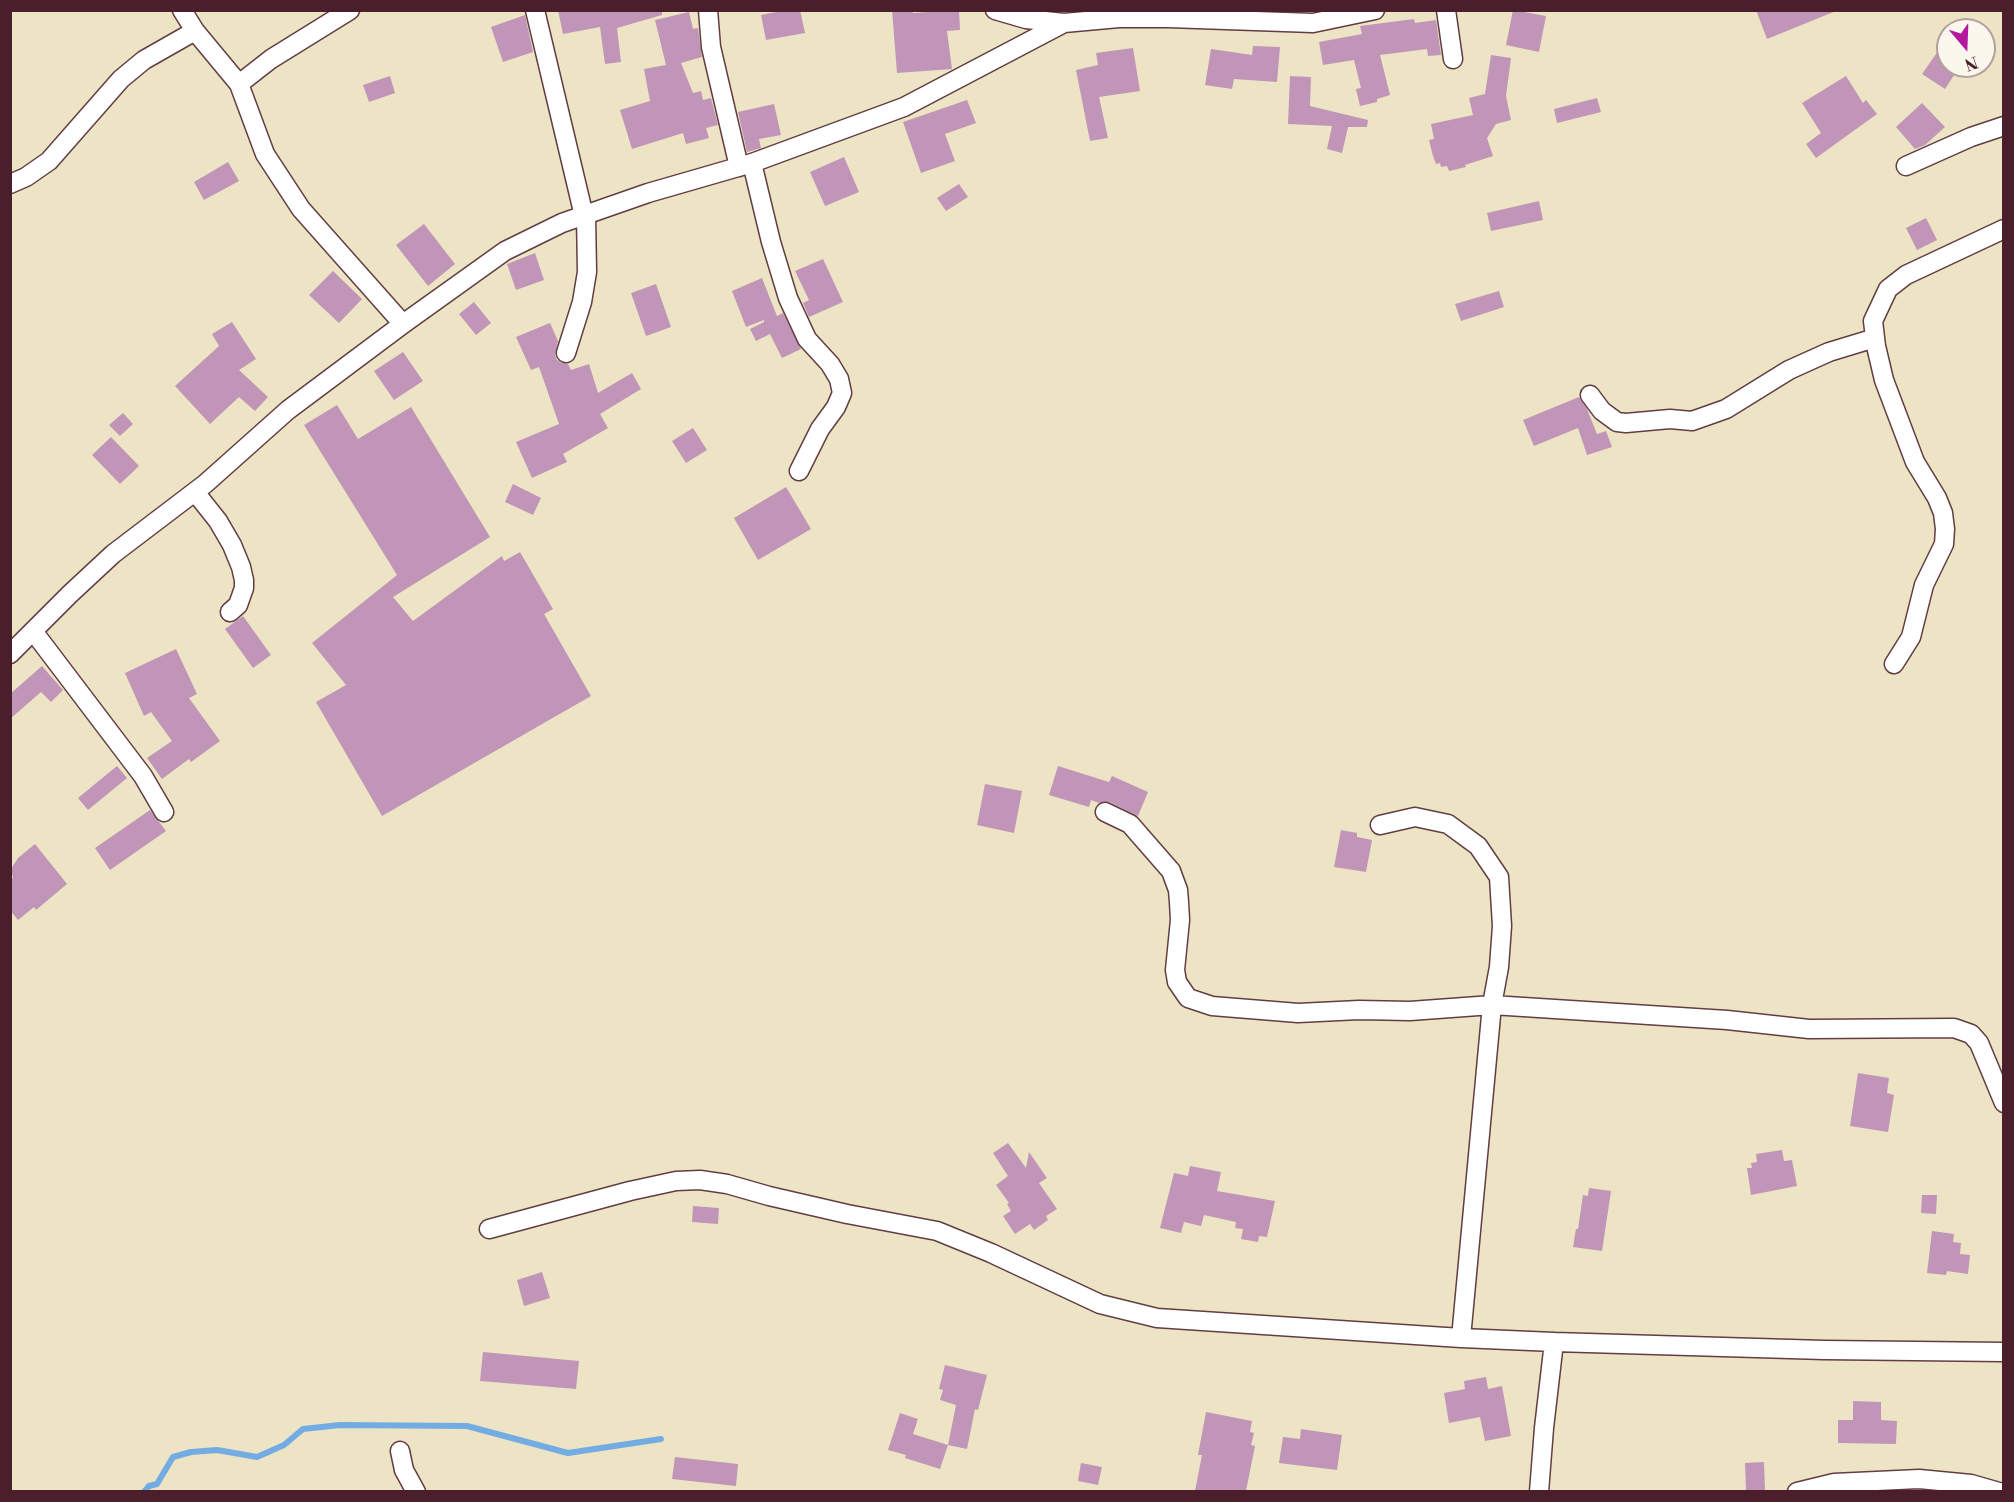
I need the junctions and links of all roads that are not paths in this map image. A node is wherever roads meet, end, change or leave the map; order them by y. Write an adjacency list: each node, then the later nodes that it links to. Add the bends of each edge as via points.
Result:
1 (182, 10): 9 (street)
2 (350, 10): 11 (street)
3 (535, 10): 16 (street)
4 (708, 10): 13 (street, via 711,47)
5 (995, 10): 8 (street, via 1026,19)
6 (1375, 10): 8 (street, via 1313,23 1149,18)
7 (1446, 10): 10 (street)
8 (1065, 23): 13 (street, via 904,107)
9 (195, 31): 11 (street); 15 (street, via 144,60 121,79 49,161)
10 (1453, 59)
11 (239, 84): 18 (street, via 266,154 301,209)
12 (2004, 126): 14 (street, via 1971,136)
13 (746, 165): 16 (street); 22 (street, via 788,298 807,339 839,379 842,393)
14 (1906, 166)
15 (10, 184)
16 (585, 215): 18 (street, via 505,251); 20 (street, via 587,272)
17 (2004, 229): 19 (street, via 1934,260 1888,289 1874,321)
18 (403, 324): 23 (street, via 288,410)
19 (1875, 338): 21 (street, via 1819,356 1726,409 1692,421 1617,422); 27 (street, via 1884,380 1915,462 1937,498 1945,529 1944,544 1924,585 1911,637)
20 (566, 353)
21 (1590, 395)
22 (799, 471)
23 (195, 492): 24 (street, via 218,521 241,567 244,588 238,605); 25 (street, via 113,554)
24 (230, 612)
25 (33, 632): 26 (street); 28 (street, via 143,776)
26 (10, 654)
27 (1894, 664)
28 (164, 812)
29 (1105, 812): 31 (street, via 1130,824 1171,871 1180,911 1175,970 1177,982 1188,998 1212,1006 1298,1013)
30 (1380, 825): 31 (street, via 1415,817 1448,824 1478,846 1498,877 1502,926)
31 (1492, 1005): 32 (street, via 1809,1029 1954,1028 1971,1034 1979,1043); 34 (street)
32 (2004, 1103)
33 (489, 1229): 34 (street, via 630,1191 700,1180 937,1231 992,1252 1100,1304 1157,1318)
34 (1461, 1338): 35 (street)
35 (1554, 1342): 36 (street); 39 (street)
36 (2004, 1352)
37 (400, 1451): 38 (street, via 404,1470)
38 (416, 1491)
39 (1539, 1491)
40 (1797, 1491): 41 (street, via 1834,1483 1919,1479)
41 (2000, 1491)

